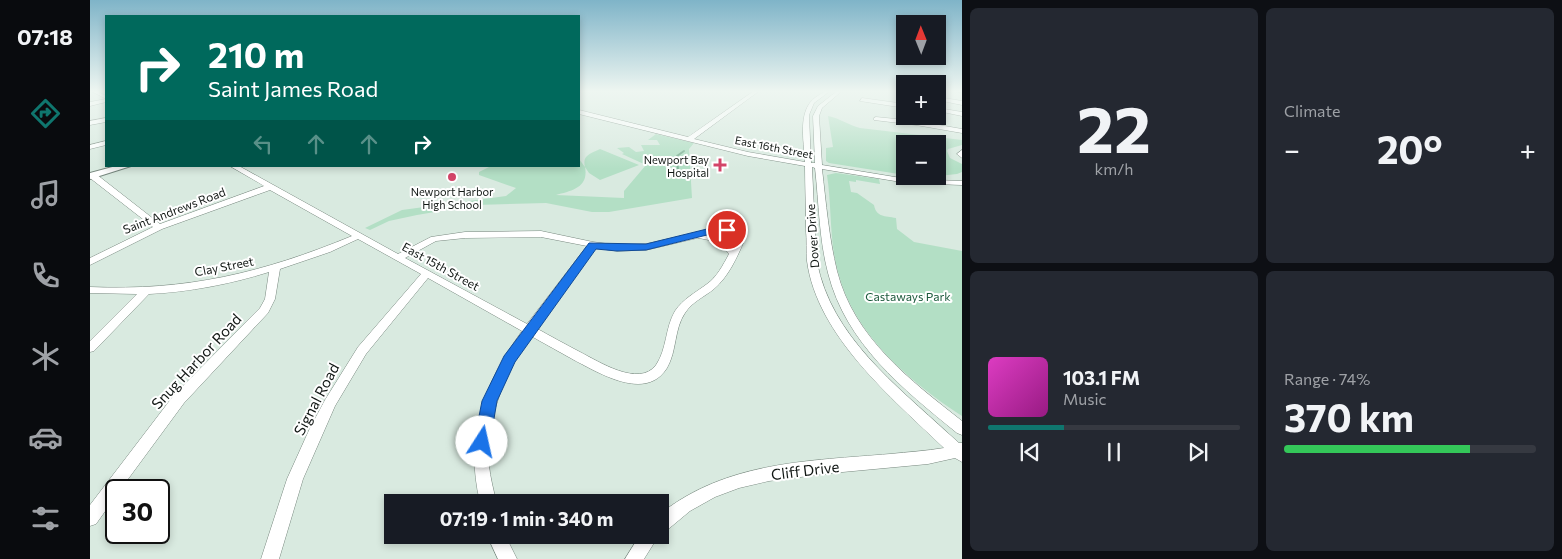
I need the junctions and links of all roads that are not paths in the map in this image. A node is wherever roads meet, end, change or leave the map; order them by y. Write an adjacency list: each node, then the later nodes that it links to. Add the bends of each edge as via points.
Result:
1 (600, 117): 9 (street, East 16th Street)
2 (721, 117): 9 (street)
3 (806, 117): 14 (street, Dover Drive)
4 (816, 117): 15 (street, Dover Drive)
5 (105, 120): 7 (street)
6 (876, 120): 8 (street)
7 (90, 123)
8 (962, 131)
9 (690, 139): 14 (street, East 16th Street, via 748,154)
10 (105, 143): 11 (street)
11 (90, 147)
12 (962, 152): 13 (street)
13 (962, 156)
14 (807, 164): 15 (street, East 16th Street); 39 (street, Dover Drive, via 812,261 817,284 829,311 848,342 872,371)
15 (819, 166): 19 (street, East 16th Street); 38 (street, Dover Drive, via 828,258 835,287 848,314 867,343 903,381)
16 (122, 167): 18 (main road)
17 (235, 167): 24 (street, East 15th Street)
18 (91, 176): 25 (street)
19 (896, 179)
20 (962, 179): 21 (street)
21 (946, 180)
22 (946, 182): 23 (street)
23 (962, 183)
24 (270, 187): 25 (street, Saint Andrews Road); 26 (street, East 15th Street)
25 (159, 227): 31 (street, Saint Andrews Road)
26 (358, 236): 30 (street, East 15th Street); 32 (street, Clay Street)
27 (693, 236): 28 (street, via 646,247); 29 (street, via 716,239 730,247); 29 (street, via 720,230 733,232 740,241)
28 (593, 245): 30 (street, via 541,234 465,235 434,240); 36 (street)
29 (733, 254): 36 (street, East 15th Street, via 718,278 682,307 662,368 652,375 640,378 611,374)
30 (397, 258): 33 (street, East 15th Street)
31 (90, 262)
32 (275, 268): 35 (street, Clay Street, via 220,281); 42 (street, Snug Harbor Road, via 270,298 264,310 179,399)
33 (427, 274): 36 (street, East 15th Street); 45 (street, Signal Road, via 359,355 331,400 293,484)
34 (90, 290): 35 (street, Clay Street)
35 (147, 290): 37 (street)
36 (530, 331): 40 (street, via 509,360 490,401 482,442)
37 (90, 348)
38 (962, 430)
39 (960, 451): 41 (street, Cliff Drive, via 779,472 734,481 699,496)
40 (485, 494)
41 (669, 517)
42 (90, 518)
43 (499, 544): 46 (street)
44 (644, 544): 47 (street)
45 (270, 559)
46 (508, 559)
47 (634, 559)

